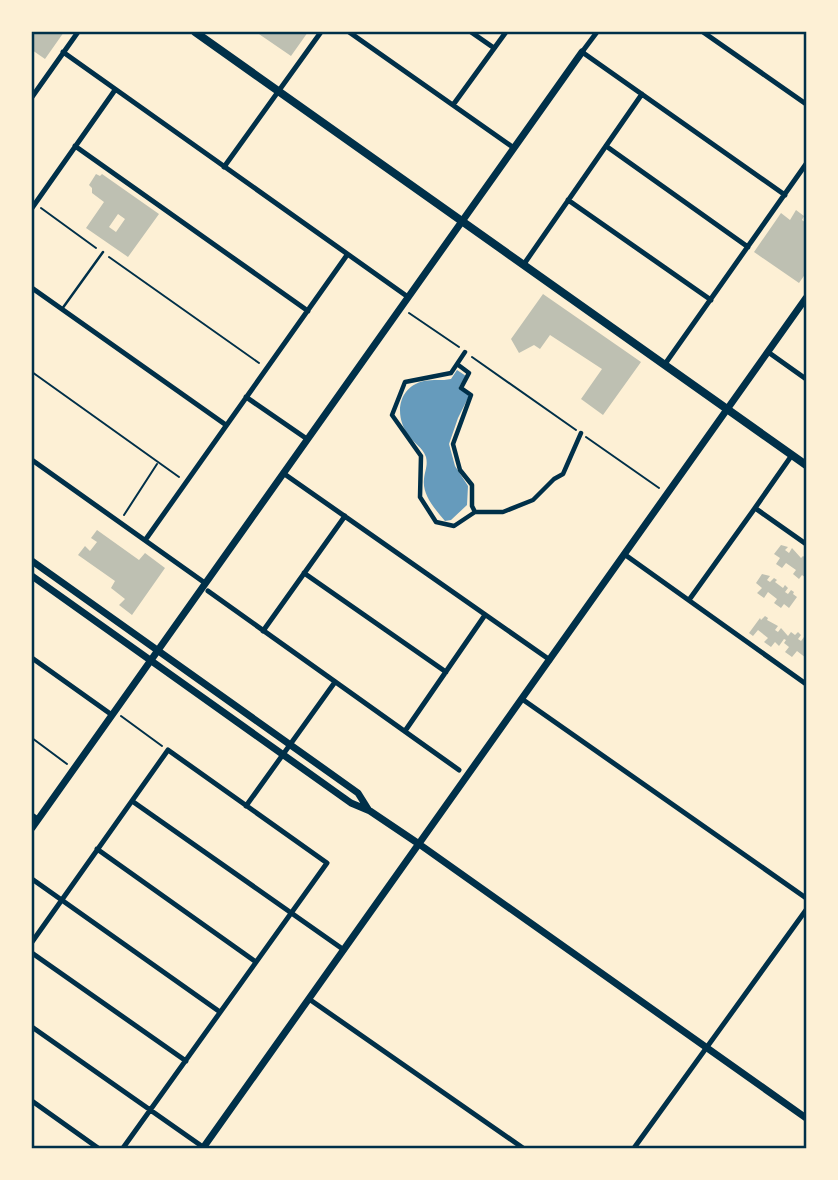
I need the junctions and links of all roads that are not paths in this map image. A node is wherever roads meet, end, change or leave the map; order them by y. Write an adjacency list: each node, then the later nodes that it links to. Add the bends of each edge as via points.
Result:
1 (78, 32): 10 (street)
2 (195, 32): 13 (main road)
3 (321, 32): 13 (street)
4 (349, 32): 17 (street)
5 (471, 32): 9 (street)
6 (506, 32): 9 (street)
7 (595, 32): 11 (street)
8 (703, 32): 16 (street)
9 (494, 48): 17 (street)
10 (63, 52): 12 (street); 15 (street)
11 (583, 52): 14 (street); 20 (street)
12 (115, 90): 18 (street); 22 (street)
13 (278, 90): 22 (street); 26 (main road)
14 (642, 94): 19 (street); 23 (street)
15 (32, 97)
16 (807, 104)
17 (453, 105): 20 (street)
18 (75, 146): 25 (street); 36 (street)
19 (606, 146): 24 (street); 27 (street)
20 (514, 148): 26 (street)
21 (807, 164): 23 (street)
22 (224, 167): 29 (street)
23 (785, 195): 27 (street)
24 (568, 200): 30 (street); 34 (street)
25 (33, 206)
26 (462, 221): 30 (main road); 32 (street)
27 (748, 247): 34 (street)
28 (103, 253): 35 (lane)
29 (347, 255): 32 (street); 36 (street)
30 (524, 264): 40 (main road)
31 (32, 288): 35 (street)
32 (408, 297): 46 (street)
33 (807, 298): 38 (street)
34 (710, 300): 40 (street)
35 (62, 309): 44 (street)
36 (308, 311): 42 (street)
37 (465, 352): 39 (street)
38 (768, 352): 41 (street); 43 (street)
39 (457, 364): 52 (street, via 469,373 461,387 471,395 453,444 460,470 472,485); 52 (street, via 451,373 405,383 392,415 421,456 420,497 436,522 454,526)
40 (665, 364): 43 (main road)
41 (807, 379)
42 (246, 397): 44 (street); 46 (street)
43 (729, 410): 47 (main road); 56 (street)
44 (226, 425): 54 (street)
45 (581, 433): 52 (street, via 563,474 533,500 503,512)
46 (307, 439): 50 (street)
47 (792, 455): 49 (main road); 51 (street)
48 (32, 460): 54 (street)
49 (807, 465)
50 (284, 473): 53 (street); 60 (street)
51 (755, 508): 55 (street); 62 (street)
52 (475, 512)
53 (345, 516): 58 (street); 63 (street)
54 (146, 539): 60 (street)
55 (807, 544)
56 (624, 554): 62 (street); 68 (street)
57 (32, 561): 65 (street)
58 (304, 573): 64 (street); 69 (street)
59 (32, 576): 67 (street)
60 (205, 583): 65 (street)
61 (208, 591): 64 (street)
62 (689, 600): 71 (street)
63 (485, 615): 68 (street); 69 (street)
64 (263, 631): 70 (street)
65 (157, 650): 67 (street); 75 (street)
66 (32, 658): 73 (street)
67 (150, 660): 73 (street); 76 (street)
68 (550, 660): 72 (street)
69 (446, 672): 74 (street)
70 (335, 682): 74 (street); 75 (street)
71 (807, 684)
72 (522, 699): 83 (street); 86 (street)
73 (113, 713): 81 (street)
74 (405, 731): 77 (street)
75 (290, 744): 76 (street); 80 (street, via 358,793)
76 (283, 754): 79 (street); 80 (street, via 351,803)
77 (459, 770)
78 (132, 801): 79 (street, via 168,750); 84 (street); 89 (street)
79 (246, 807): 89 (street, via 327,863)
80 (370, 811): 83 (street)
81 (35, 817): 82 (street)
82 (32, 828)
83 (419, 844): 91 (street); 97 (street)
84 (97, 849): 87 (street); 93 (street)
85 (32, 879): 87 (street)
86 (807, 898)
87 (61, 900): 90 (street); 95 (street)
88 (807, 910): 97 (street)
89 (291, 913): 91 (street); 93 (street)
90 (32, 942)
91 (344, 950): 94 (street)
92 (32, 953): 98 (street)
93 (256, 962): 95 (street)
94 (309, 999): 102 (street); 105 (street)
95 (220, 1012): 98 (street)
96 (32, 1027): 100 (street)
97 (708, 1048): 101 (street); 106 (street)
98 (186, 1061): 100 (street)
99 (33, 1105): 103 (street)
100 (151, 1110): 102 (street); 104 (street)
101 (807, 1118)
102 (203, 1148)
103 (98, 1149)
104 (123, 1149)
105 (523, 1149)
106 (634, 1149)

